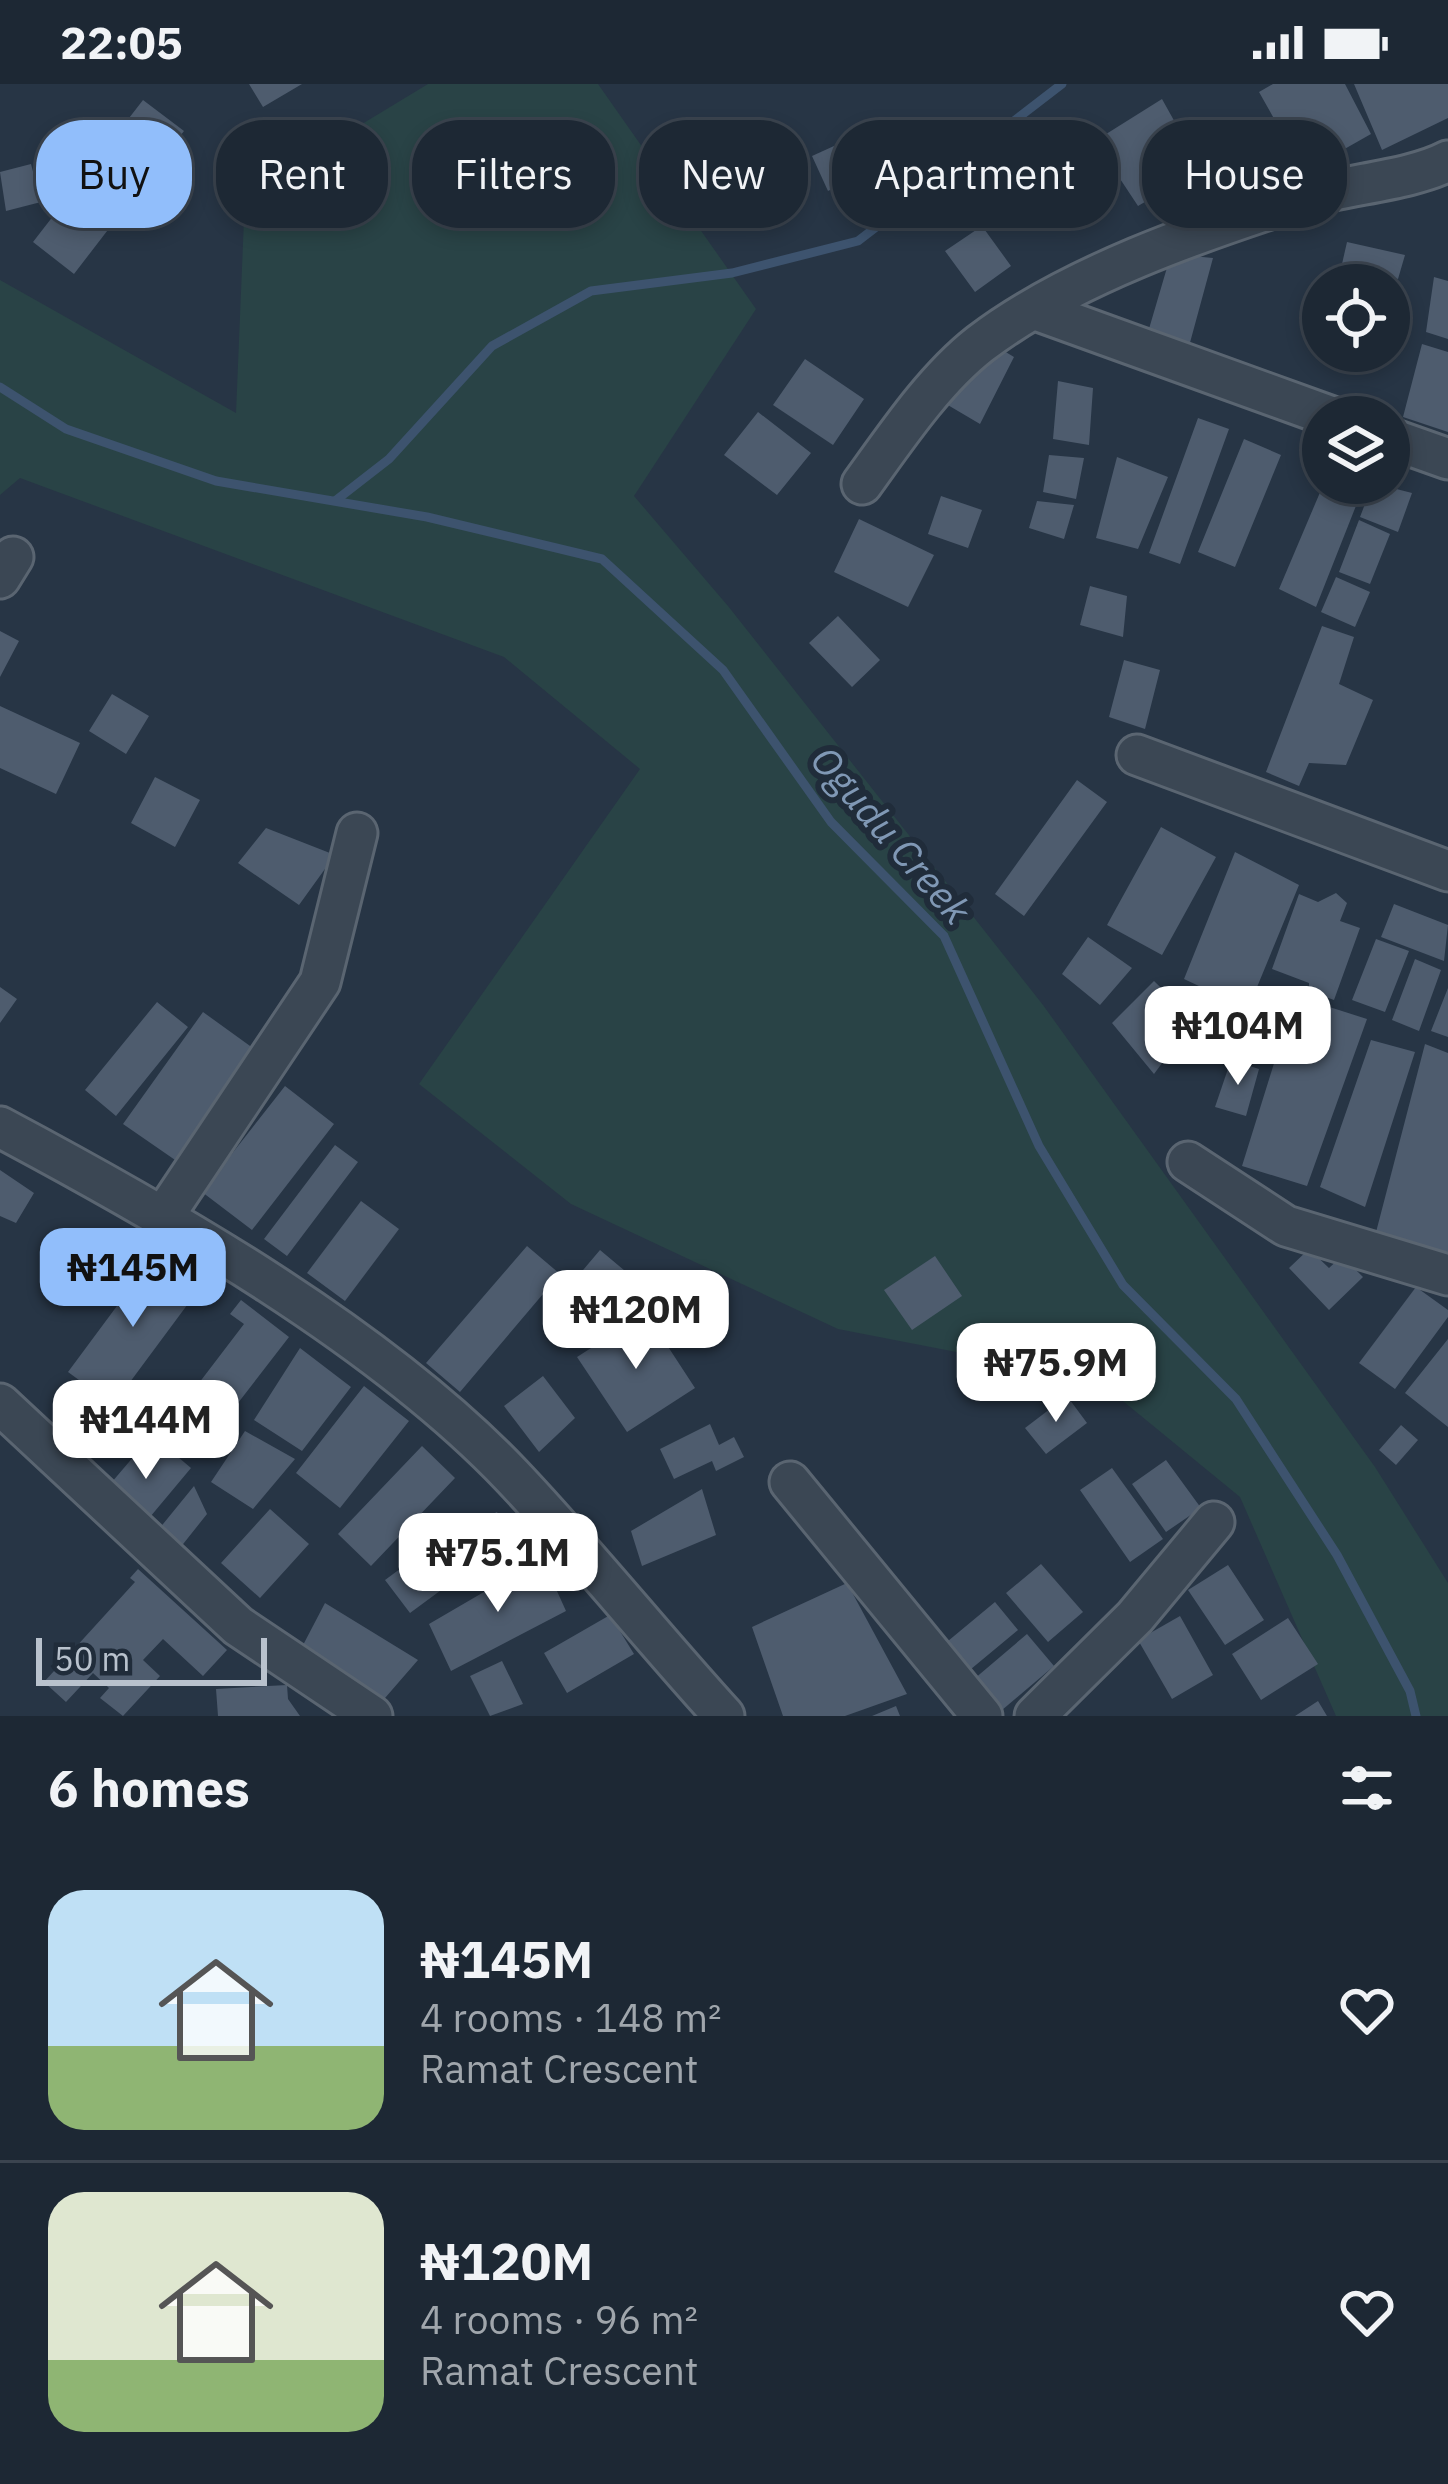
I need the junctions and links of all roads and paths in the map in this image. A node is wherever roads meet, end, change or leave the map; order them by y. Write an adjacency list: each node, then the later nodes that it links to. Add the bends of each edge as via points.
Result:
1 (1448, 161): 2 (street, via 1184,236)
2 (1036, 310): 3 (street); 6 (street, via 978,345)
3 (1302, 406)
4 (1410, 445): 5 (street)
5 (1448, 459)
6 (862, 484)
7 (1137, 754): 9 (street)
8 (357, 833): 12 (street, via 320,982)
9 (1448, 871)
10 (0, 1127): 12 (street)
11 (1188, 1162): 13 (street, via 1286,1226)
12 (163, 1217): 18 (street, via 370,1353 441,1410 512,1476)
13 (1448, 1275)
14 (0, 1404): 17 (street, via 238,1626)
15 (790, 1483): 19 (street)
16 (1214, 1522): 20 (street, via 1135,1617)
17 (372, 1716)
18 (724, 1716)
19 (982, 1716)
20 (1035, 1716)

